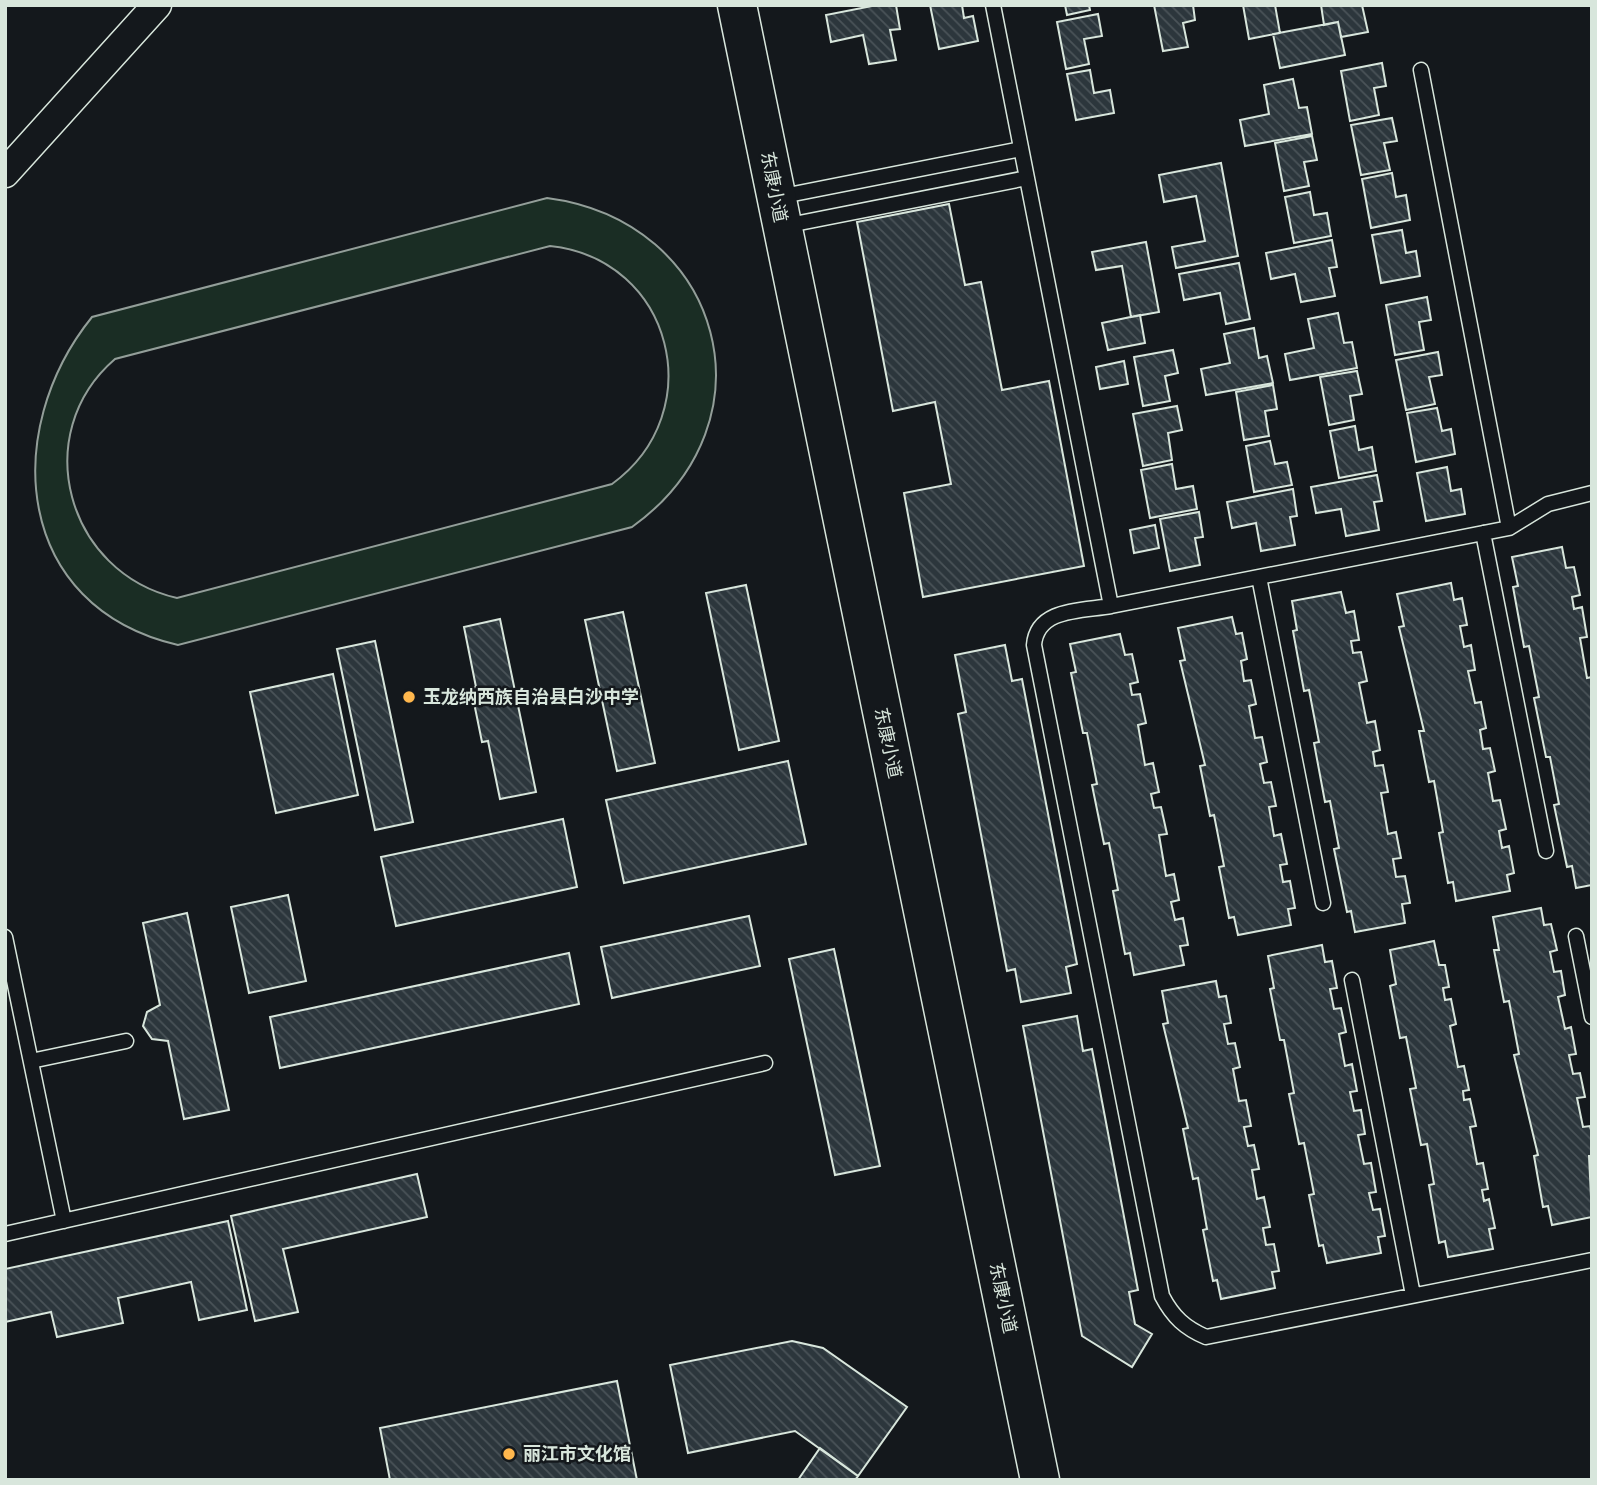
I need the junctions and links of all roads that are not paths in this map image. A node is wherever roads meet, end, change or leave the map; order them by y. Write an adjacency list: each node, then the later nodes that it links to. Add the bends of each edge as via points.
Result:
1 (157, 5): 6 (street)
2 (737, 5): 8 (street, 东康小道)
3 (993, 5): 5 (lane)
4 (1421, 70): 10 (lane)
5 (1021, 149): 7 (lane); 8 (lane)
6 (5, 173)
7 (1027, 178): 8 (lane); 13 (lane)
8 (779, 212): 27 (street, 东康小道)
9 (1592, 493): 10 (lane, via 1548,504)
10 (1509, 528): 11 (lane)
11 (1483, 533): 12 (lane); 14 (lane)
12 (1259, 577): 13 (lane); 15 (lane)
13 (1111, 606): 26 (lane, via 1052,616 1039,625 1034,645 1162,1296 1179,1322 1206,1337)
14 (1546, 851)
15 (1323, 904)
16 (1576, 936): 19 (lane)
17 (5, 937): 21 (lane)
18 (1352, 980): 26 (lane)
19 (1592, 1017)
20 (126, 1041): 21 (lane)
21 (31, 1061): 23 (lane)
22 (765, 1063): 23 (lane)
23 (64, 1221): 24 (lane)
24 (5, 1234)
25 (1592, 1260): 26 (lane)
26 (1413, 1295)
27 (1040, 1480)

